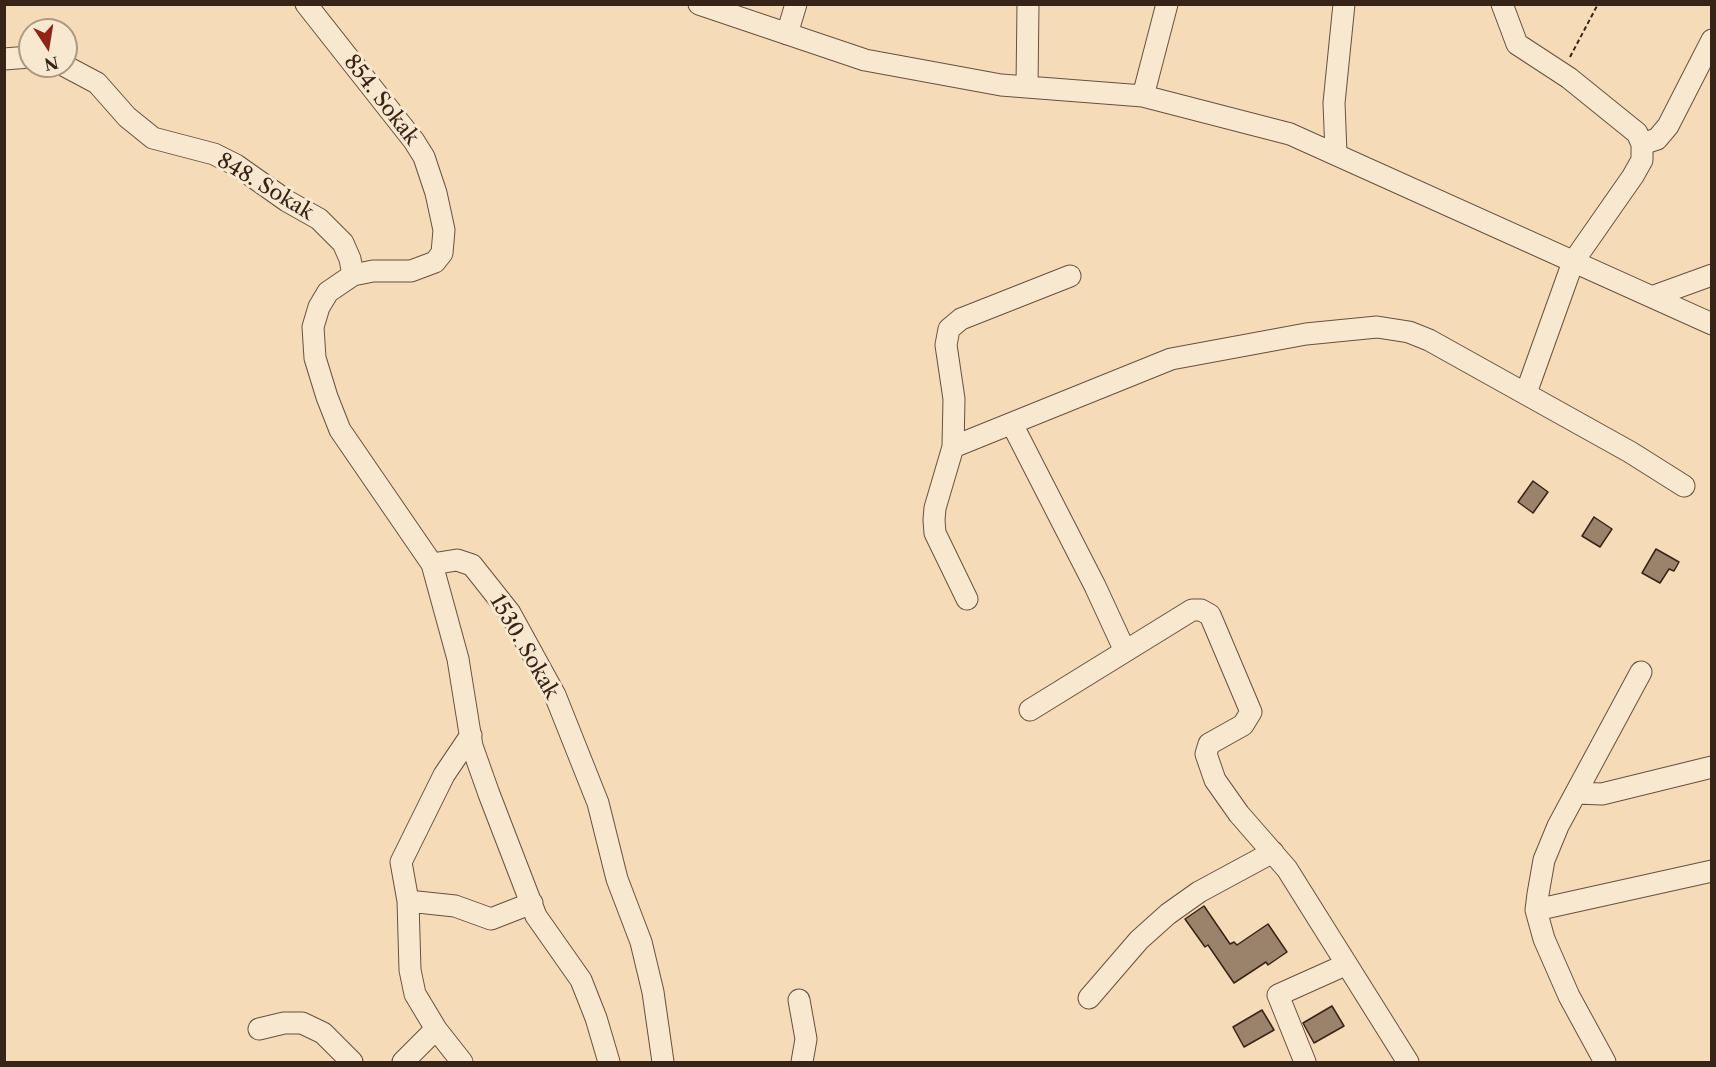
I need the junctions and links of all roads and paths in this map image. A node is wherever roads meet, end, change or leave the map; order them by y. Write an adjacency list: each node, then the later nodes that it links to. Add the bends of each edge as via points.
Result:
1 (306, 4): 18 (street, 854. Sokak, via 424,157 444,230 442,253 424,268)
2 (699, 4): 9 (street)
3 (796, 4): 9 (street)
4 (1028, 4): 13 (street)
5 (1167, 4): 14 (street)
6 (1344, 4): 16 (street, via 1334,103)
7 (1502, 4): 12 (street, via 1516,44)
8 (1598, 4): 12 (path)
9 (787, 34): 13 (street, via 865,60)
10 (1712, 40): 15 (street, via 1668,126 1657,139)
11 (78, 73): 18 (street, 848. Sokak, via 97,83 127,117 153,138 214,154 319,219 343,243)
12 (1561, 73): 15 (street, via 1636,132)
13 (1027, 87): 14 (street)
14 (1143, 96): 16 (street, via 1290,134)
15 (1642, 144): 17 (street, via 1642,160 1633,176)
16 (1336, 153): 17 (street)
17 (1573, 262): 21 (street); 23 (street)
18 (353, 275): 27 (street, via 328,292 319,307 313,327 315,358 340,430)
19 (1712, 275): 21 (street)
20 (1070, 276): 25 (street, via 961,320 949,329 946,345 954,399)
21 (1654, 296): 22 (street)
22 (1712, 324)
23 (1526, 393): 24 (street, via 1419,335 1377,327 1306,334 1188,354 1137,371); 26 (street)
24 (1012, 424): 25 (street); 29 (street)
25 (953, 447): 28 (street, via 934,508 934,526)
26 (1683, 486)
27 (432, 564): 32 (street, via 458,659); 49 (street, 1530. Sokak, via 457,560 472,565 510,613 555,695 597,803 616,879 641,942)
28 (967, 599)
29 (1125, 651): 31 (street); 35 (street, via 1192,610 1210,615 1251,712 1243,725 1212,740 1206,749 1207,759 1215,780)
30 (1641, 672): 34 (street)
31 (1030, 710)
32 (471, 735): 37 (street, via 444,775 401,862); 38 (street, via 489,794)
33 (1712, 767): 34 (street, via 1602,794)
34 (1576, 793): 39 (street, via 1547,852)
35 (1273, 852): 40 (street); 41 (street, via 1199,892 1168,914 1139,940)
36 (1712, 871): 39 (street)
37 (408, 901): 38 (street, via 455,906 491,919); 44 (street, via 410,970 415,994)
38 (532, 903): 48 (street, via 546,933 581,980)
39 (1536, 910): 53 (street, via 1556,968)
40 (1346, 965): 51 (street, via 1278,995); 52 (street)
41 (1089, 998)
42 (799, 1000): 50 (street, via 806,1039)
43 (259, 1029): 45 (street, via 302,1023 323,1033)
44 (436, 1029): 46 (street); 47 (street)
45 (352, 1062)
46 (403, 1062)
47 (462, 1062)
48 (609, 1062)
49 (663, 1062)
50 (802, 1062)
51 (1305, 1062)
52 (1408, 1062)
53 (1605, 1062)

